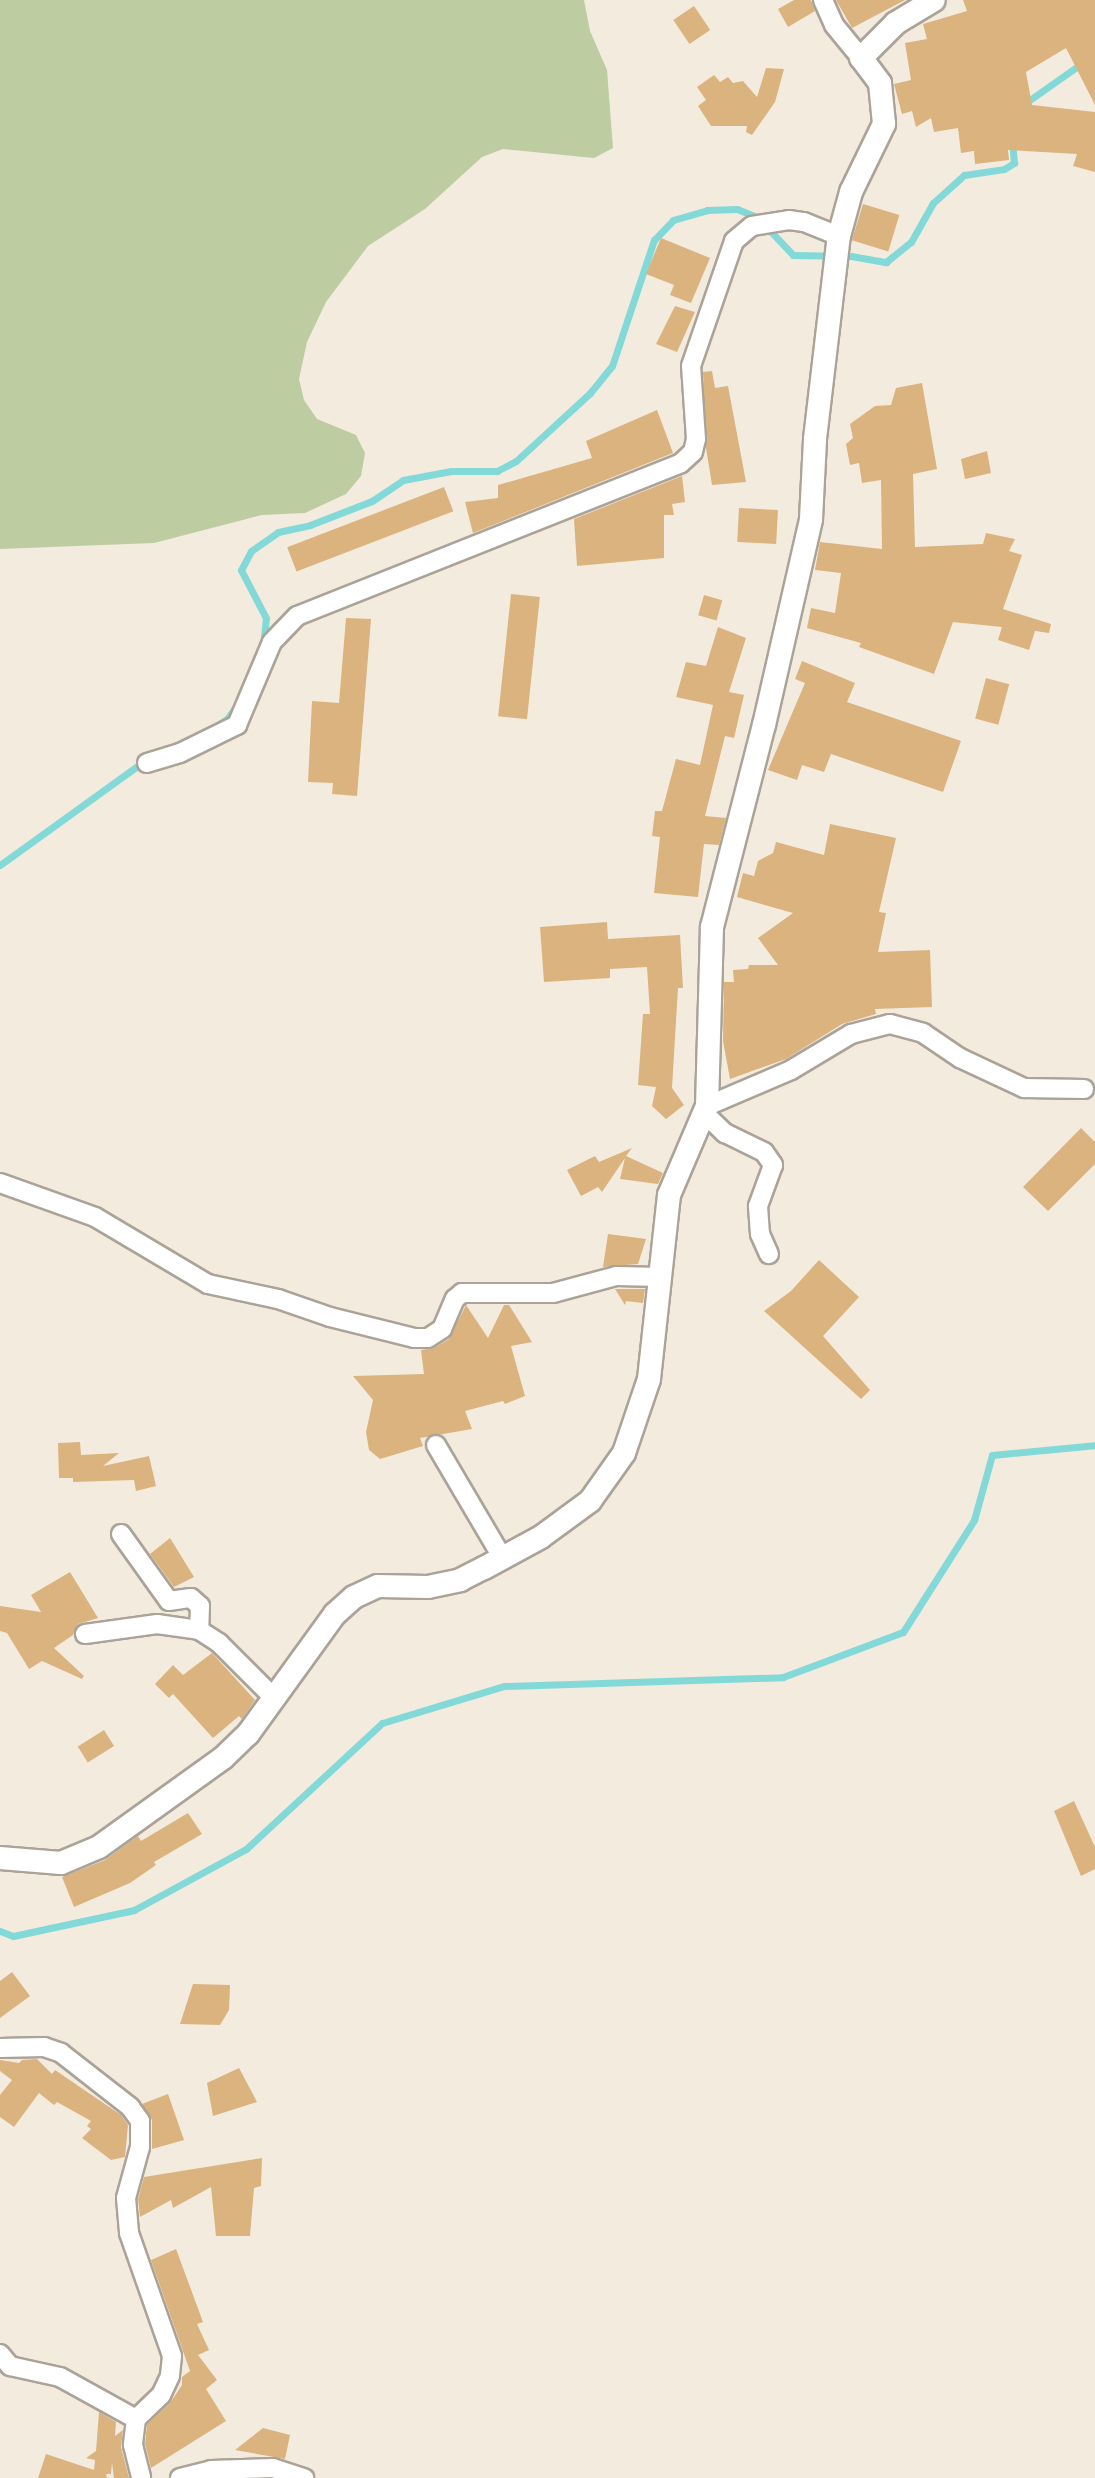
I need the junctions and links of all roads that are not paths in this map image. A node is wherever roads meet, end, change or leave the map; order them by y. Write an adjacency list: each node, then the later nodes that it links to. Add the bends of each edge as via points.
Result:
1 (823, 0): 3 (street, via 834,25)
2 (934, 0): 3 (street, via 896,23)
3 (861, 58): 4 (street, via 880,83 885,120 851,192)
4 (839, 236): 5 (street, via 789,220 752,226 734,241 691,366 696,439 693,452 681,463 297,616 272,642 237,725); 7 (street, via 811,519 712,927)
5 (147, 763)
6 (1084, 1089): 7 (street, via 1024,1088 960,1058 923,1033 890,1024 851,1034 791,1070)
7 (706, 1110): 9 (street, via 725,1133 764,1152 773,1165 758,1206 760,1234); 10 (street, via 669,1195)
8 (0, 1183): 10 (street, via 95,1217 208,1284 414,1338 428,1338 442,1329 455,1299 465,1292 553,1293 616,1276)
9 (769, 1254)
10 (662, 1277): 13 (street, via 649,1379 624,1453 590,1501 541,1537)
11 (436, 1445): 13 (street)
12 (121, 1534): 14 (street, via 169,1601 191,1598 200,1606)
13 (502, 1557): 16 (street, via 460,1580 428,1587 378,1586 361,1593 335,1614)
14 (199, 1630): 15 (street, via 157,1624); 16 (street)
15 (85, 1634)
16 (275, 1699): 17 (street, via 223,1758 99,1847 61,1863)
17 (0, 1858)
18 (0, 2048): 20 (street, via 44,2047 61,2053 130,2107 140,2121 140,2147 126,2198 129,2233 172,2356 161,2395)
19 (0, 2354): 20 (street, via 10,2366 60,2377)
20 (136, 2419): 21 (street, via 133,2445)
21 (141, 2478)
22 (180, 2478): 23 (street, via 211,2470 273,2468)
23 (304, 2478)

